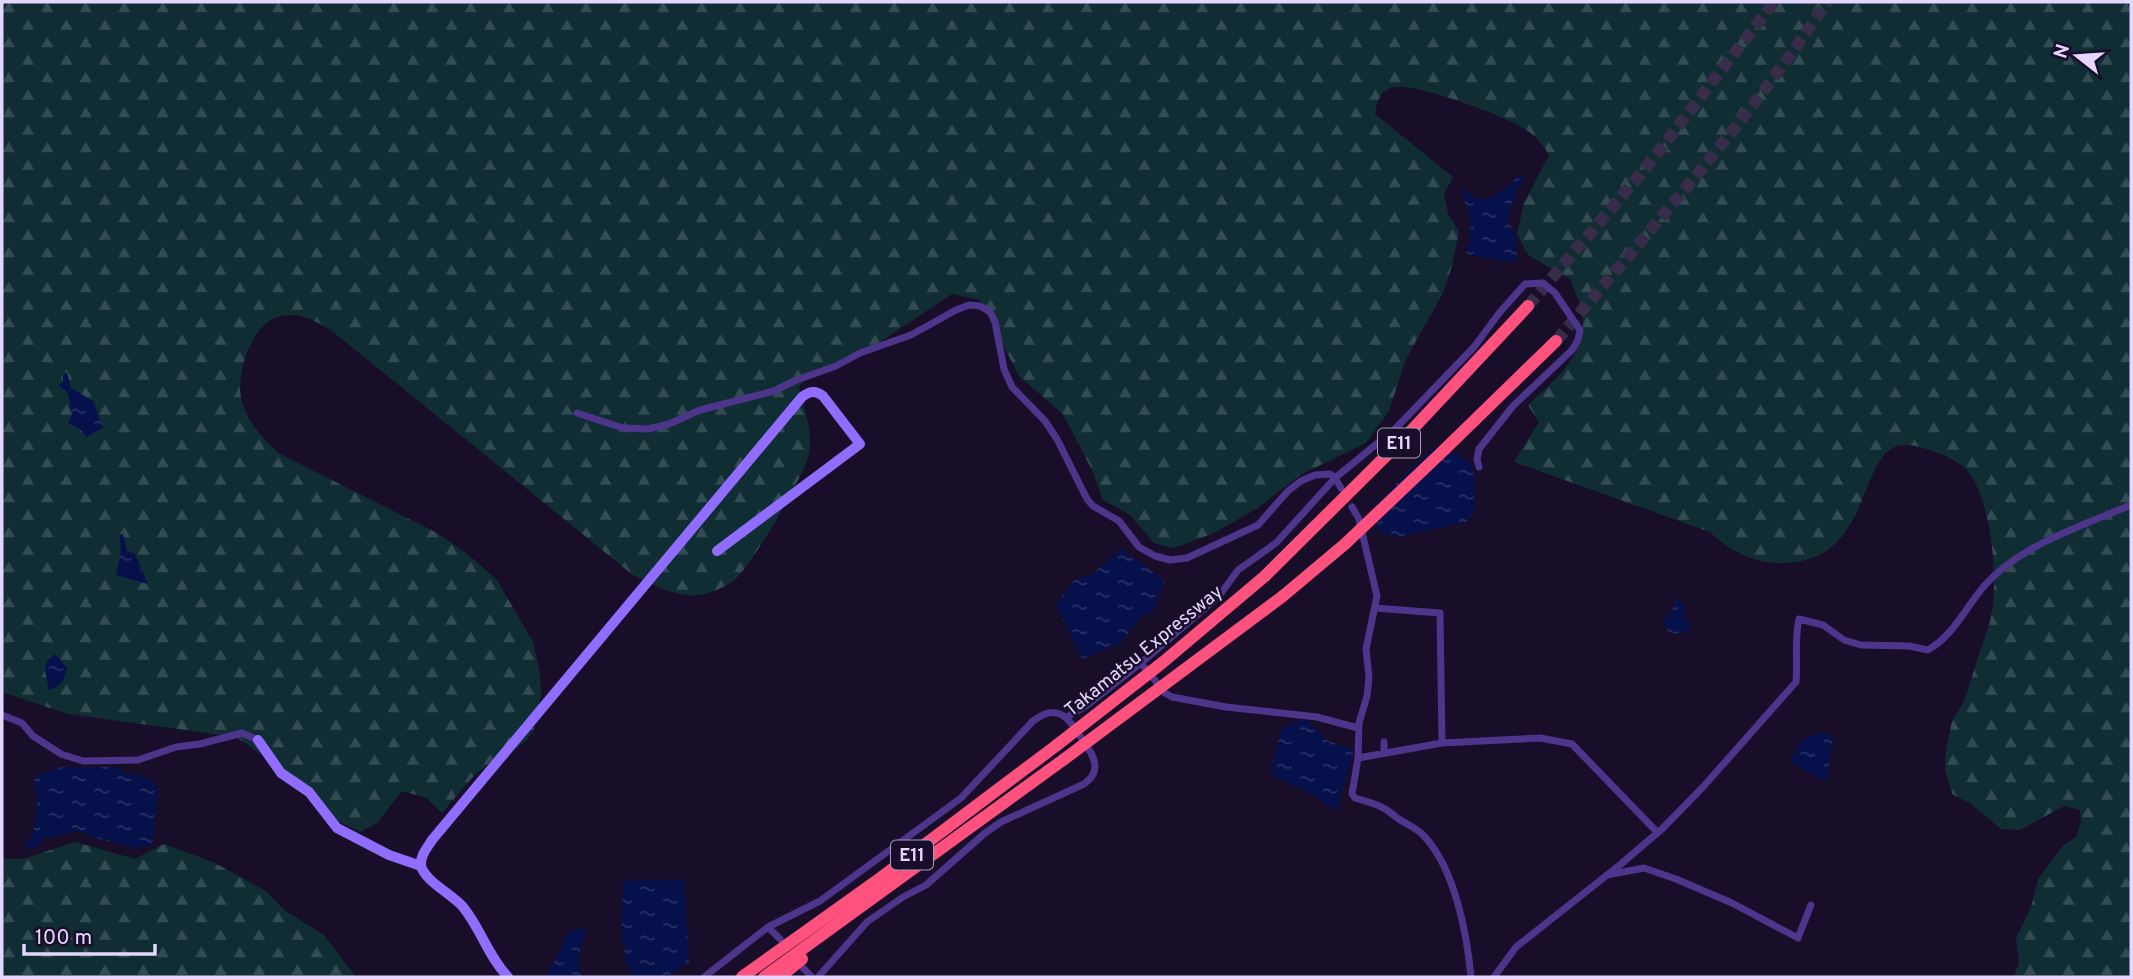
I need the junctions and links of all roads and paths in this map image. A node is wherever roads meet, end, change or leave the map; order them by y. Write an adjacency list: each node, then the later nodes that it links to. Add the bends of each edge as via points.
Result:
1 (1528, 306): 27 (highway, Takamatsu Expressway / E11, bridge, via 1265,576 1162,663 876,882)
2 (1556, 341): 27 (highway, Takamatsu Expressway / E11, bridge, via 1345,544 1283,596)
3 (577, 413): 5 (street, via 623,428 648,429 774,391 911,335 956,310 980,306 995,322 1012,387 1058,439 1087,499 1119,521 1139,547 1155,556 1187,558 1258,524 1301,481 1315,475)
4 (1479, 467): 5 (street, via 1479,449 1513,406 1578,340 1580,330 1543,283 1525,284 1474,347 1395,429)
5 (1335, 478): 6 (street); 11 (street, via 1276,543 1238,570 1219,596)
6 (1341, 488)
7 (2131, 505): 20 (street, via 2075,526 2018,559 1985,585 1951,632 1928,650 1861,645 1823,625 1799,619 1796,682)
8 (1352, 507): 10 (street, via 1375,583)
9 (716, 551): 21 (street, via 860,444 824,396 810,391 802,397 432,840)
10 (1375, 608): 14 (street, via 1366,649 1367,696); 17 (street, via 1440,613)
11 (1141, 663): 13 (street); 14 (street, via 1172,697 1317,717)
12 (2, 715): 15 (street, via 22,723 61,754 83,761 138,760 242,733)
13 (1067, 717): 24 (street, via 1043,713 961,799 820,901); 31 (street, via 1092,755 1093,776 985,833 933,880 867,922)
14 (1358, 728): 19 (street)
15 (258, 740): 21 (street, via 281,773 309,792 337,828 379,851)
16 (1384, 742): 18 (street)
17 (1442, 743): 18 (street); 20 (street, via 1539,738 1572,744)
18 (1384, 753): 19 (street)
19 (1358, 758): 32 (street, via 1355,798 1383,807 1416,829 1437,854 1468,944)
20 (1657, 832): 22 (street)
21 (421, 866): 28 (street, via 426,877 463,907)
22 (1603, 876): 23 (street, via 1644,868 1732,903 1798,938); 33 (street, via 1516,947)
23 (1811, 905)
24 (768, 927): 25 (street); 29 (street)
25 (780, 939)
26 (803, 968): 31 (street)
27 (770, 972): 30 (highway, Takamatsu Expressway / E11)
28 (508, 977)
29 (704, 977)
30 (742, 977)
31 (815, 977)
32 (1471, 977)
33 (1494, 977)

